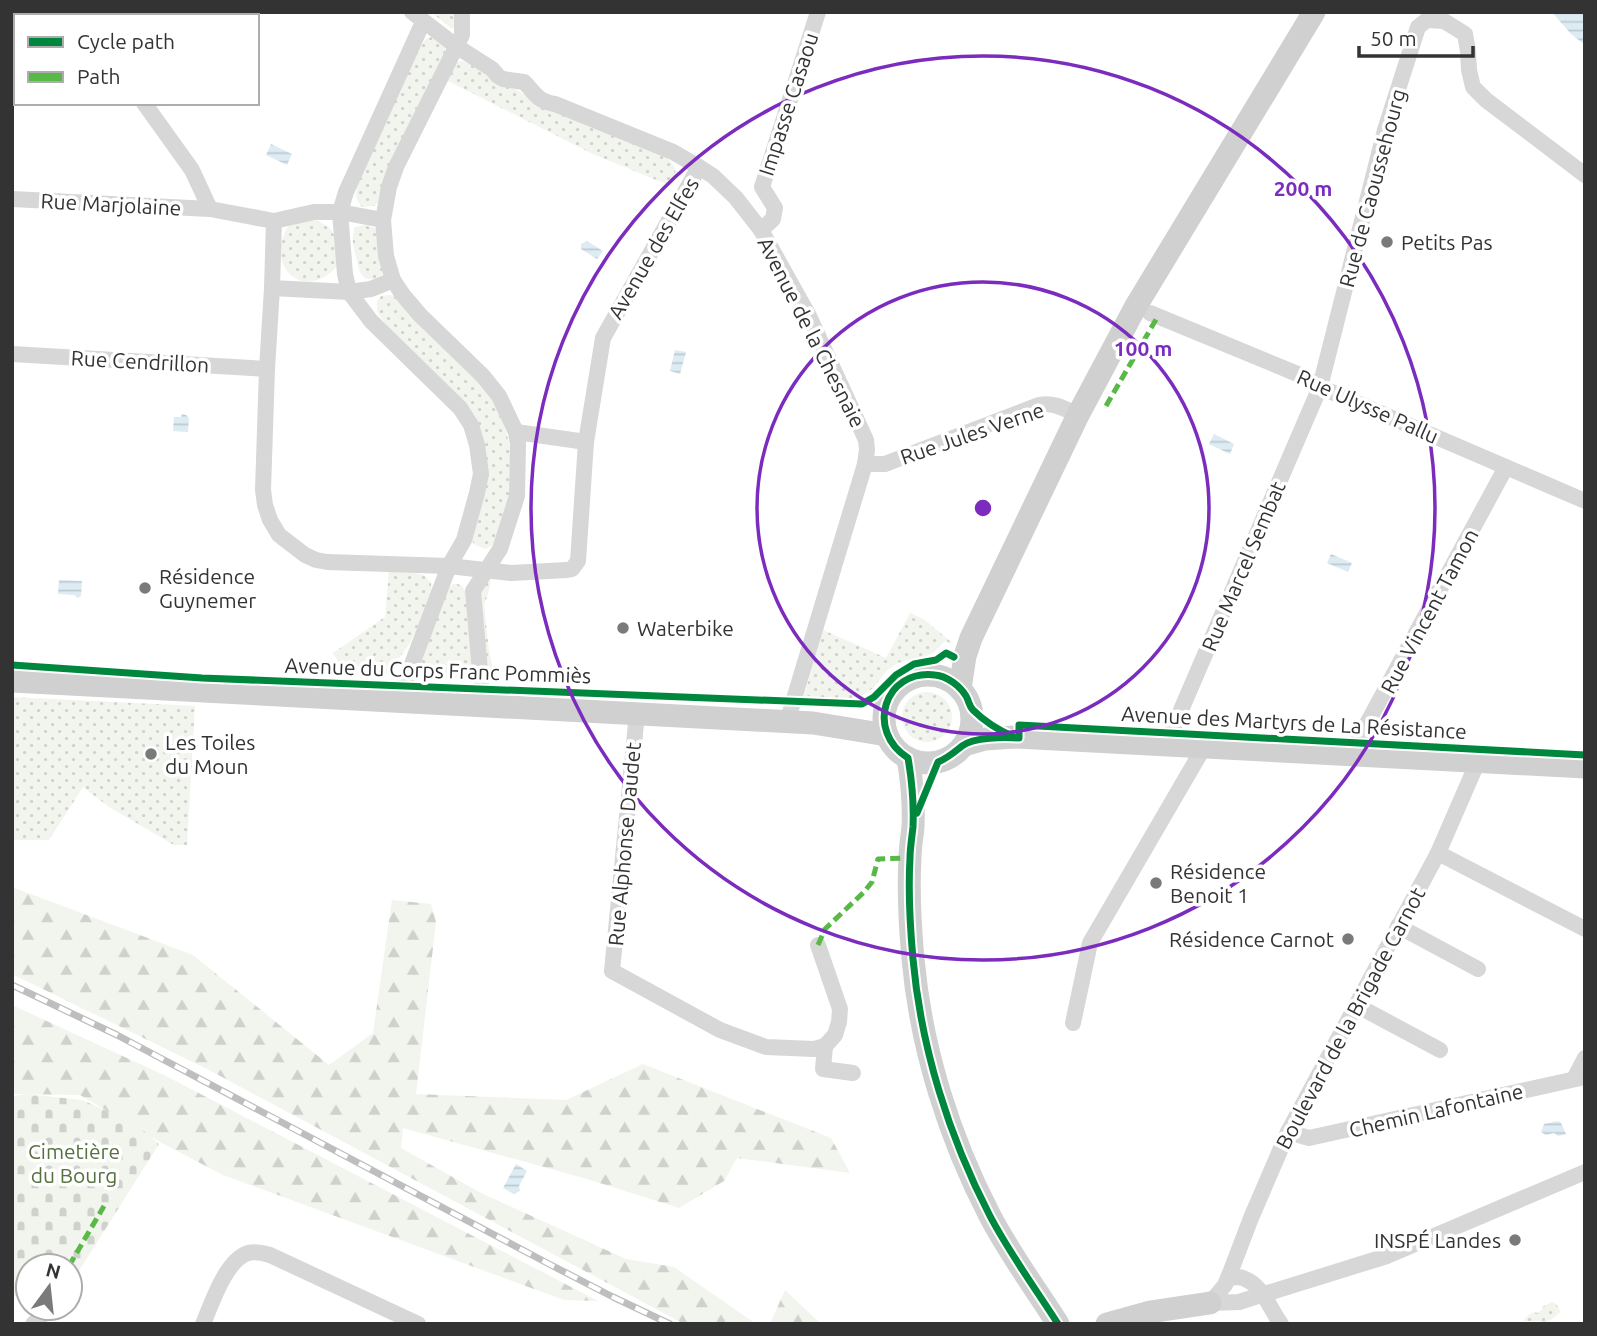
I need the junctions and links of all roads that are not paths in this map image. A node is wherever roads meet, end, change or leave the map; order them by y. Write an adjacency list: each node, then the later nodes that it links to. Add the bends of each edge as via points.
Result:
1 (461, 12): 5 (street, via 462,35)
2 (818, 12): 14 (street, Impasse Casaou, via 762,187 775,208)
3 (1314, 12): 22 (main road, via 1136,306)
4 (415, 15): 5 (street, Avenue des Elfes); 11 (street)
5 (456, 46): 7 (street, Avenue des Elfes, via 503,79 524,82 541,101 673,152); 12 (street, via 396,167)
6 (145, 105): 10 (street, via 192,170)
7 (699, 167): 14 (street, Avenue de la Chesnaie, via 736,198); 24 (street, Avenue des Elfes, via 603,338)
8 (1585, 175): 21 (street, Rue de Caoussehourg, via 1473,87 1465,34 1444,21 1427,20 1418,27 1385,130)
9 (12, 199): 10 (street, Rue Marjolaine)
10 (210, 209): 13 (street, Rue Marjolaine)
11 (340, 212): 12 (street); 13 (street, via 314,212); 17 (street)
12 (383, 220): 15 (street)
13 (274, 221): 16 (street)
14 (761, 230): 25 (street, Avenue de la Chesnaie, via 809,316 866,440)
15 (393, 280): 17 (street); 23 (street, via 420,316 499,396)
16 (272, 288): 17 (street); 20 (street)
17 (349, 292): 28 (street, via 471,425 481,474 464,540)
18 (1150, 313): 21 (street, Rue Ulysse Pallu)
19 (12, 354): 20 (street, Rue Cendrillon)
20 (267, 369): 28 (street, via 263,489 270,520 279,535 305,555 327,562)
21 (1320, 387): 26 (street, Rue Ulysse Pallu); 43 (street, Rue Marcel Sembat)
22 (1078, 415): 25 (street, Rue Jules Verne, via 1054,405 1039,405 885,464); 30 (main road)
23 (516, 432): 24 (street); 29 (street, via 517,496 500,549)
24 (586, 442): 29 (street, Avenue des Elfes, via 575,566 568,570)
25 (865, 464): 38 (street, Avenue de la Chesnaie)
26 (1506, 467): 27 (street, Rue Ulysse Pallu); 45 (street, Rue Vincent Tamon)
27 (1585, 501)
28 (449, 566): 29 (street); 34 (street)
29 (484, 571): 35 (street, via 472,591)
30 (969, 642): 31 (main road); 33 (main road)
31 (934, 675): 33 (main road, via 949,680); 36 (main road, via 903,682)
32 (12, 681): 34 (main road, Avenue du Corps Franc Pommiès)
33 (965, 698): 41 (main road, Avenue des Martyrs de La Résistance, via 994,728); 42 (main road, via 972,724)
34 (398, 701): 35 (main road, Avenue du Corps Franc Pommiès)
35 (482, 706): 37 (main road, Avenue du Corps Franc Pommiès)
36 (885, 708): 39 (main road, Avenue du Corps Franc Pommiès); 40 (main road)
37 (637, 713): 38 (main road, Avenue du Corps Franc Pommiès); 58 (street, Rue Alphonse Daudet, via 612,971 720,1030 754,1043)
38 (787, 722): 39 (main road, Avenue du Corps Franc Pommiès)
39 (813, 723): 40 (main road, Avenue du Corps Franc Pommiès)
40 (887, 735): 46 (main road)
41 (1014, 737): 42 (main road, Avenue des Martyrs de La Résistance); 43 (main road, Avenue des Martyrs de La Résistance)
42 (964, 744): 48 (main road)
43 (1166, 745): 44 (main road, Avenue des Martyrs de La Résistance)
44 (1204, 747): 45 (main road, Avenue des Martyrs de La Résistance); 57 (street, via 1090,943)
45 (1350, 755): 47 (main road, Avenue des Martyrs de La Résistance)
46 (908, 758): 48 (main road); 50 (main road)
47 (1478, 761): 49 (main road, Avenue des Martyrs de La Résistance); 51 (street, Boulevard de la Brigade Carnot)
48 (937, 762): 50 (main road)
49 (1585, 767)
50 (913, 826): 70 (main road, via 909,859 913,960 935,1076 990,1217)
51 (1438, 853): 52 (street, Boulevard de la Brigade Carnot); 53 (street)
52 (1398, 926): 55 (street); 56 (street, Boulevard de la Brigade Carnot)
53 (1585, 929)
54 (818, 945): 58 (street, via 840,1009 835,1035)
55 (1478, 969)
56 (1356, 1005): 59 (street); 63 (street, Boulevard de la Brigade Carnot)
57 (1073, 1024)
58 (825, 1046): 61 (street, via 823,1069)
59 (1440, 1050)
60 (1585, 1058): 62 (street)
61 (853, 1073)
62 (1579, 1078): 63 (street, Chemin Lafontaine, via 1308,1138)
63 (1288, 1132): 65 (street, Boulevard de la Brigade Carnot)
64 (1585, 1172): 66 (street, via 1387,1256)
65 (1228, 1278): 66 (street, via 1247,1279); 67 (street, Boulevard de la Brigade Carnot)
66 (1263, 1294): 67 (street, via 1239,1302); 72 (street)
67 (1210, 1303): 71 (main road)
68 (203, 1324): 69 (street, via 235,1261 259,1252)
69 (418, 1324)
70 (1058, 1324)
71 (1107, 1324)
72 (1280, 1324)

